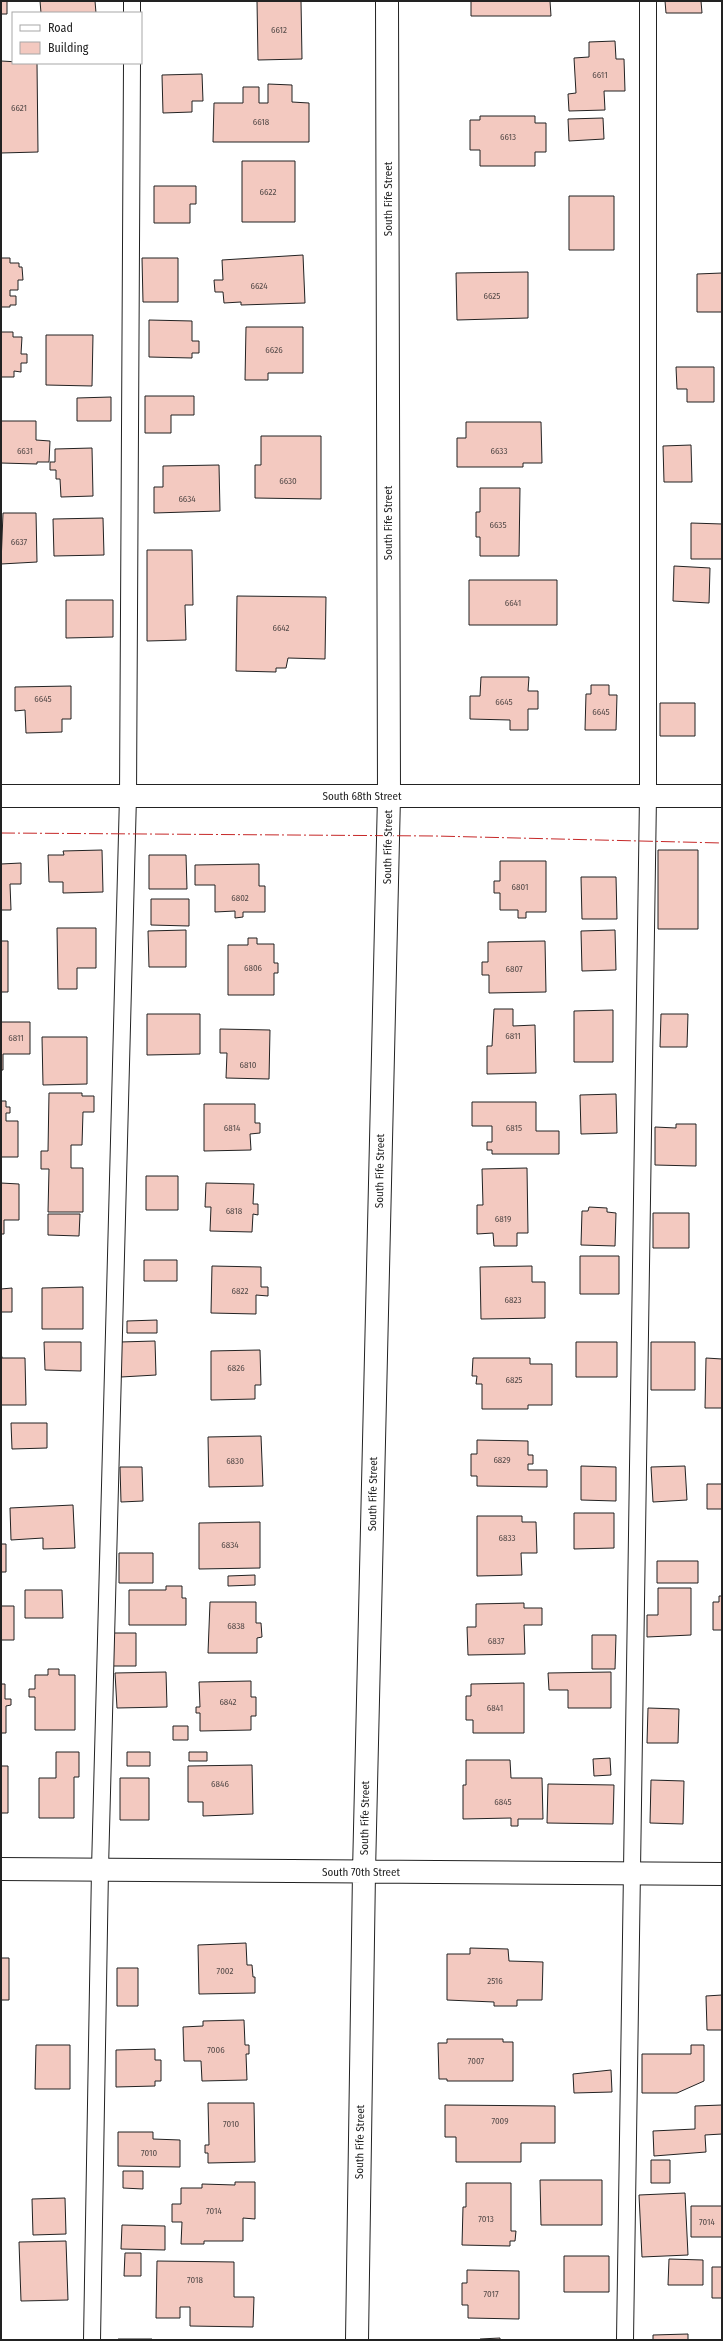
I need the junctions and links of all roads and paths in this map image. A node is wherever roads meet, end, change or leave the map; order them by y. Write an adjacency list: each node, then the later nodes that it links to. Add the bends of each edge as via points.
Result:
1 (132, 1): 4 (lane)
2 (387, 1): 8 (street, South Fife Street)
3 (648, 1): 9 (lane)
4 (132, 12)
5 (132, 64): 7 (lane)
6 (1, 796): 7 (street, South 68th Street)
7 (128, 796): 8 (street, South 68th Street); 12 (lane)
8 (389, 796): 9 (street, South 68th Street); 13 (street, South Fife Street)
9 (648, 796): 10 (street, South 68th Street); 14 (lane)
10 (722, 796)
11 (1, 1869): 12 (street, South 70th Street)
12 (100, 1870): 13 (street, South 70th Street); 16 (lane)
13 (364, 1872): 14 (street, South 70th Street); 17 (street, South Fife Street)
14 (632, 1874): 15 (street, South 70th Street); 18 (lane)
15 (722, 1874)
16 (92, 2340)
17 (356, 2340)
18 (625, 2340)

